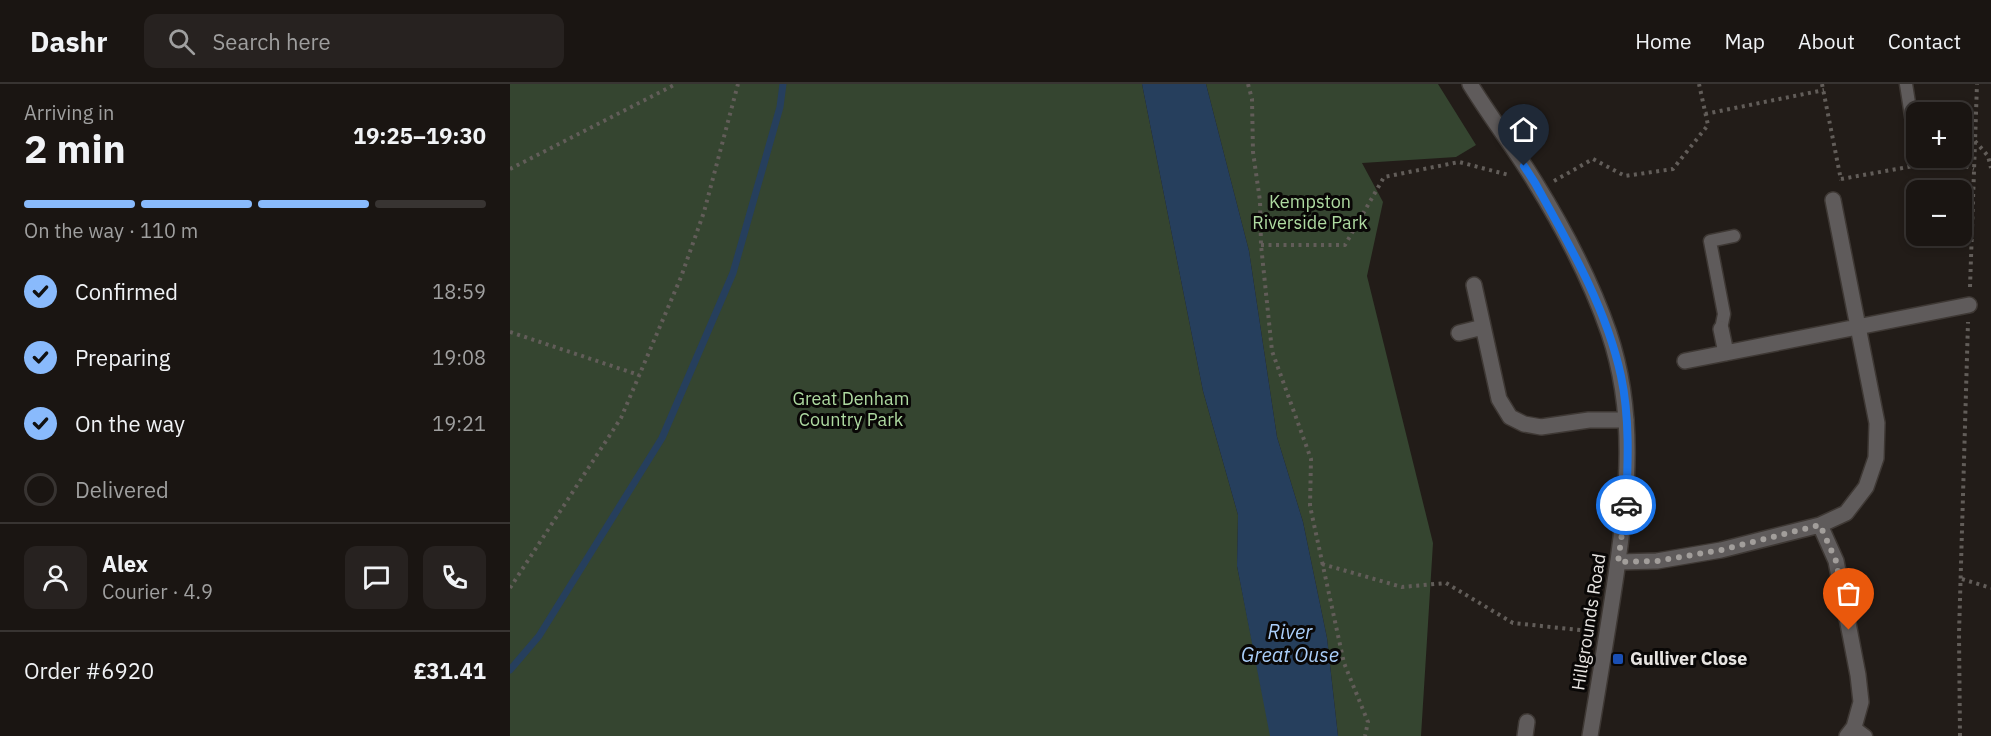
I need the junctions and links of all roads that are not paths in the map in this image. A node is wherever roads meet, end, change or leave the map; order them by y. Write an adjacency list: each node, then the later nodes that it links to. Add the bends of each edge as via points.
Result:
1 (1470, 84): 14 (street, Hillgrounds Road, via 1535,183 1592,290 1621,377)
2 (1906, 84): 3 (lane)
3 (1909, 102)
4 (1833, 200): 9 (street)
5 (1734, 236): 10 (lane, via 1710,241 1724,314)
6 (1474, 285): 8 (street)
7 (1969, 305): 9 (street)
8 (1483, 327): 11 (street); 14 (street, via 1499,399 1510,417 1541,427 1589,420)
9 (1857, 327): 12 (street); 15 (street, via 1878,423 1876,458 1866,487 1846,513)
10 (1721, 329): 12 (street)
11 (1459, 333)
12 (1726, 353): 13 (street)
13 (1685, 361)
14 (1626, 420): 16 (street, Hillgrounds Road, via 1626,510)
15 (1820, 525): 16 (street, via 1721,550 1657,561); 17 (street, via 1836,561 1858,675 1861,702)
16 (1618, 562): 18 (street, Hillgrounds Road)
17 (1855, 733)
18 (1590, 736)

